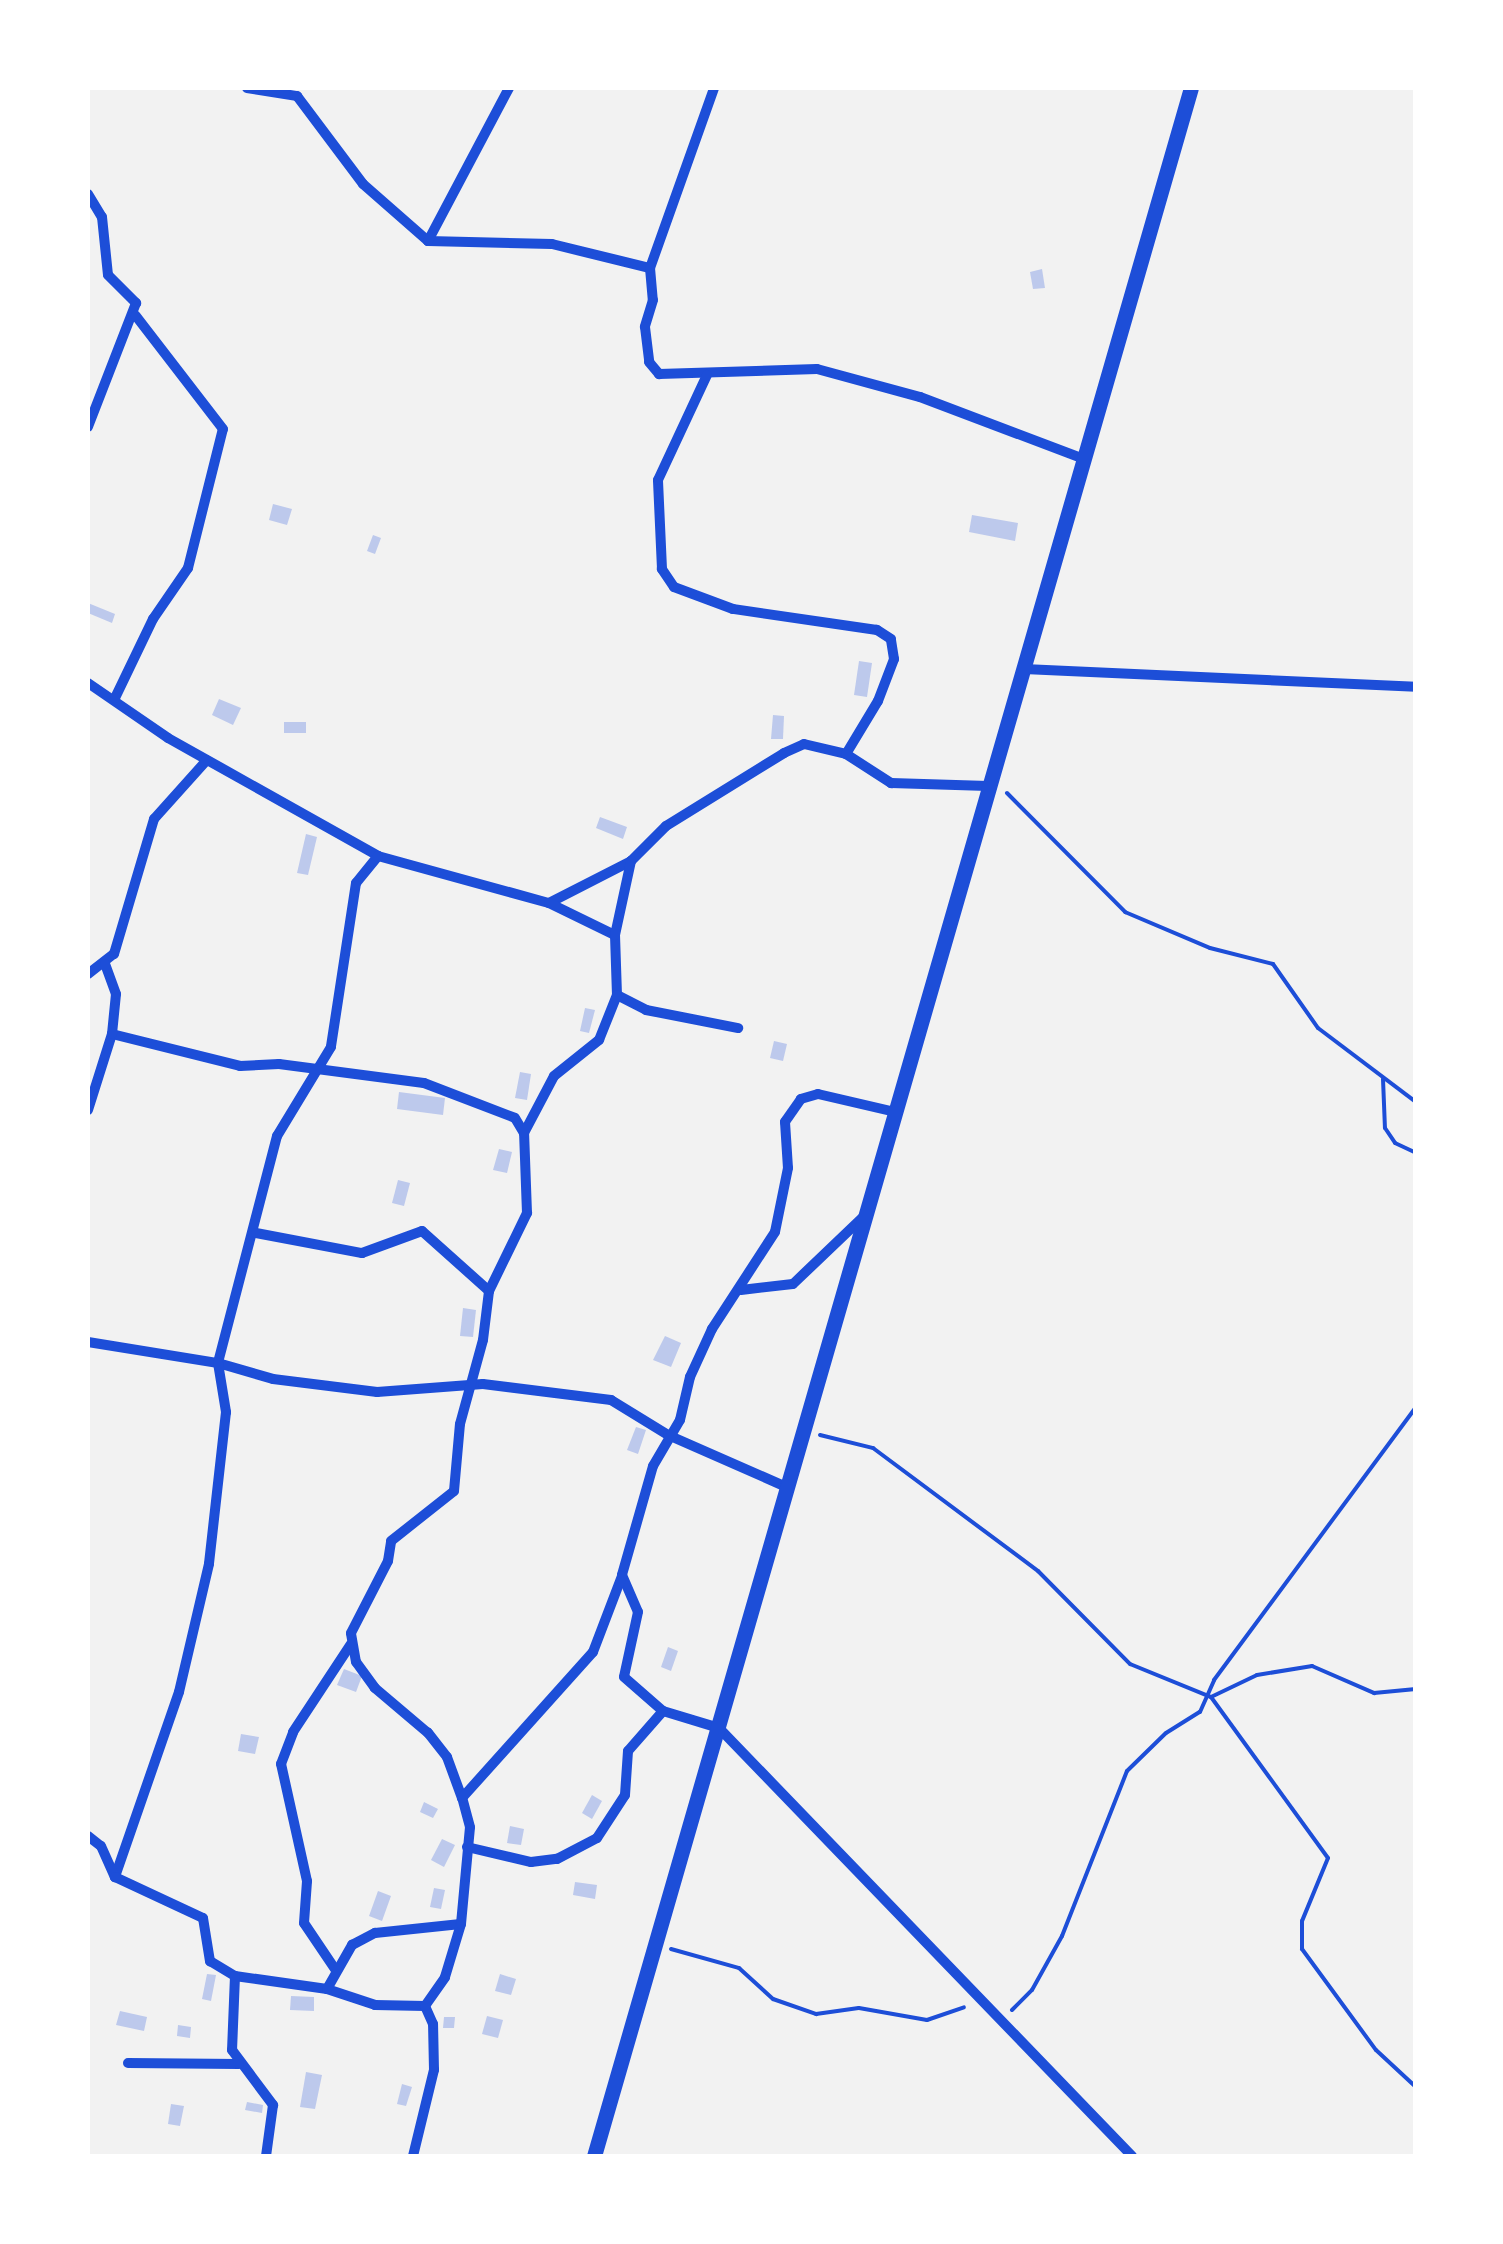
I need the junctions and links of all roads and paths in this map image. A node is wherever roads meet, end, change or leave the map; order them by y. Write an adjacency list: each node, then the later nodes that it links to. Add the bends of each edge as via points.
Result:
1 (247, 88): 6 (street, via 297,96 363,184)
2 (509, 88): 6 (street)
3 (714, 88): 7 (street)
4 (1190, 88): 11 (main road)
5 (88, 194): 8 (street, via 102,217 108,276 136,304)
6 (428, 242): 7 (street, via 552,244)
7 (650, 268): 9 (street, via 648,362 659,374)
8 (136, 316): 10 (street); 15 (street, via 223,429 188,568 153,620)
9 (707, 376): 11 (street, via 772,366 817,369 920,396); 16 (street, via 658,480 662,569 674,587 733,609 877,630 891,639 894,659 878,701)
10 (88, 427)
11 (1084, 459): 12 (main road)
12 (1024, 669): 14 (street); 18 (main road)
13 (88, 683): 15 (street)
14 (1416, 687)
15 (115, 698): 17 (street)
16 (846, 754): 18 (street, via 891,783); 20 (street, via 804,744 784,753 666,826)
17 (207, 760): 19 (street); 23 (street, via 154,819 126,922)
18 (988, 786): 29 (path, via 1014,796 1125,912 1273,964 1318,1028); 32 (main road)
19 (378, 856): 21 (street); 28 (street, via 356,883 330,1047)
20 (631, 861): 21 (street); 22 (street)
21 (549, 902): 22 (street)
22 (615, 935): 25 (street)
23 (105, 964): 24 (street); 27 (street, via 116,994)
24 (88, 974)
25 (617, 995): 26 (street, via 646,1010); 33 (street, via 598,1040 554,1076)
26 (738, 1028)
27 (112, 1034): 28 (street, via 204,1059); 31 (street)
28 (317, 1072): 33 (street, via 370,1073 438,1087 515,1118); 36 (street, via 277,1136)
29 (1383, 1076): 30 (path); 34 (path, via 1386,1128 1395,1143)
30 (1416, 1102)
31 (88, 1110)
32 (890, 1111): 35 (main road); 37 (street, via 818,1094 801,1099 785,1122 788,1168 775,1232)
33 (524, 1133): 38 (street, via 527,1212)
34 (1416, 1153)
35 (866, 1214): 37 (street, via 793,1284); 43 (main road)
36 (256, 1232): 38 (street, via 362,1252 422,1232); 40 (street)
37 (741, 1290): 44 (street, via 712,1330 680,1420)
38 (488, 1291): 41 (street)
39 (88, 1342): 40 (street)
40 (218, 1363): 41 (street, via 274,1379 377,1392); 55 (street, via 226,1412 208,1564 179,1692)
41 (470, 1384): 44 (street, via 610,1400); 47 (street, via 454,1491 390,1542 388,1562 360,1609)
42 (1416, 1407): 49 (path, via 1214,1680)
43 (806, 1430): 45 (main road); 49 (path, via 873,1448 1038,1571 1130,1664)
44 (668, 1435): 45 (street); 46 (street)
45 (790, 1488): 51 (main road)
46 (622, 1575): 50 (street, via 638,1612 624,1677); 52 (street, via 594,1652)
47 (351, 1644): 52 (street, via 375,1688 447,1758); 58 (street, via 293,1732 281,1764 307,1881 304,1923)
48 (1416, 1689): 49 (path, via 1374,1693 1312,1666 1257,1675)
49 (1211, 1696): 62 (path, via 1126,1772 1062,1936 1032,1990 1015,2009); 65 (path, via 1328,1858 1302,1921 1302,1948 1376,2050)
50 (663, 1711): 51 (street); 54 (street, via 628,1751 626,1795 597,1838 557,1859 531,1862)
51 (720, 1728): 57 (main road); 62 (street)
52 (462, 1798): 54 (street)
53 (88, 1836): 55 (street, via 101,1846)
54 (467, 1847): 56 (street)
55 (115, 1877): 59 (street, via 203,1918 210,1962)
56 (461, 1924): 58 (street, via 375,1933 352,1945); 61 (street, via 444,1977)
57 (657, 1946): 62 (path, via 739,1968 773,1999 816,2014 859,2008 927,2020 959,2007); 68 (main road)
58 (335, 1970): 60 (street)
59 (235, 1976): 60 (street); 64 (street, via 229,2019)
60 (327, 1989): 61 (street, via 375,2005)
61 (425, 2006): 67 (street, via 436,2046)
62 (998, 2013): 69 (street)
63 (128, 2063): 64 (street)
64 (239, 2064): 66 (street, via 273,2105)
65 (1416, 2088)
66 (266, 2156)
67 (412, 2156)
68 (594, 2156)
69 (1132, 2156)

